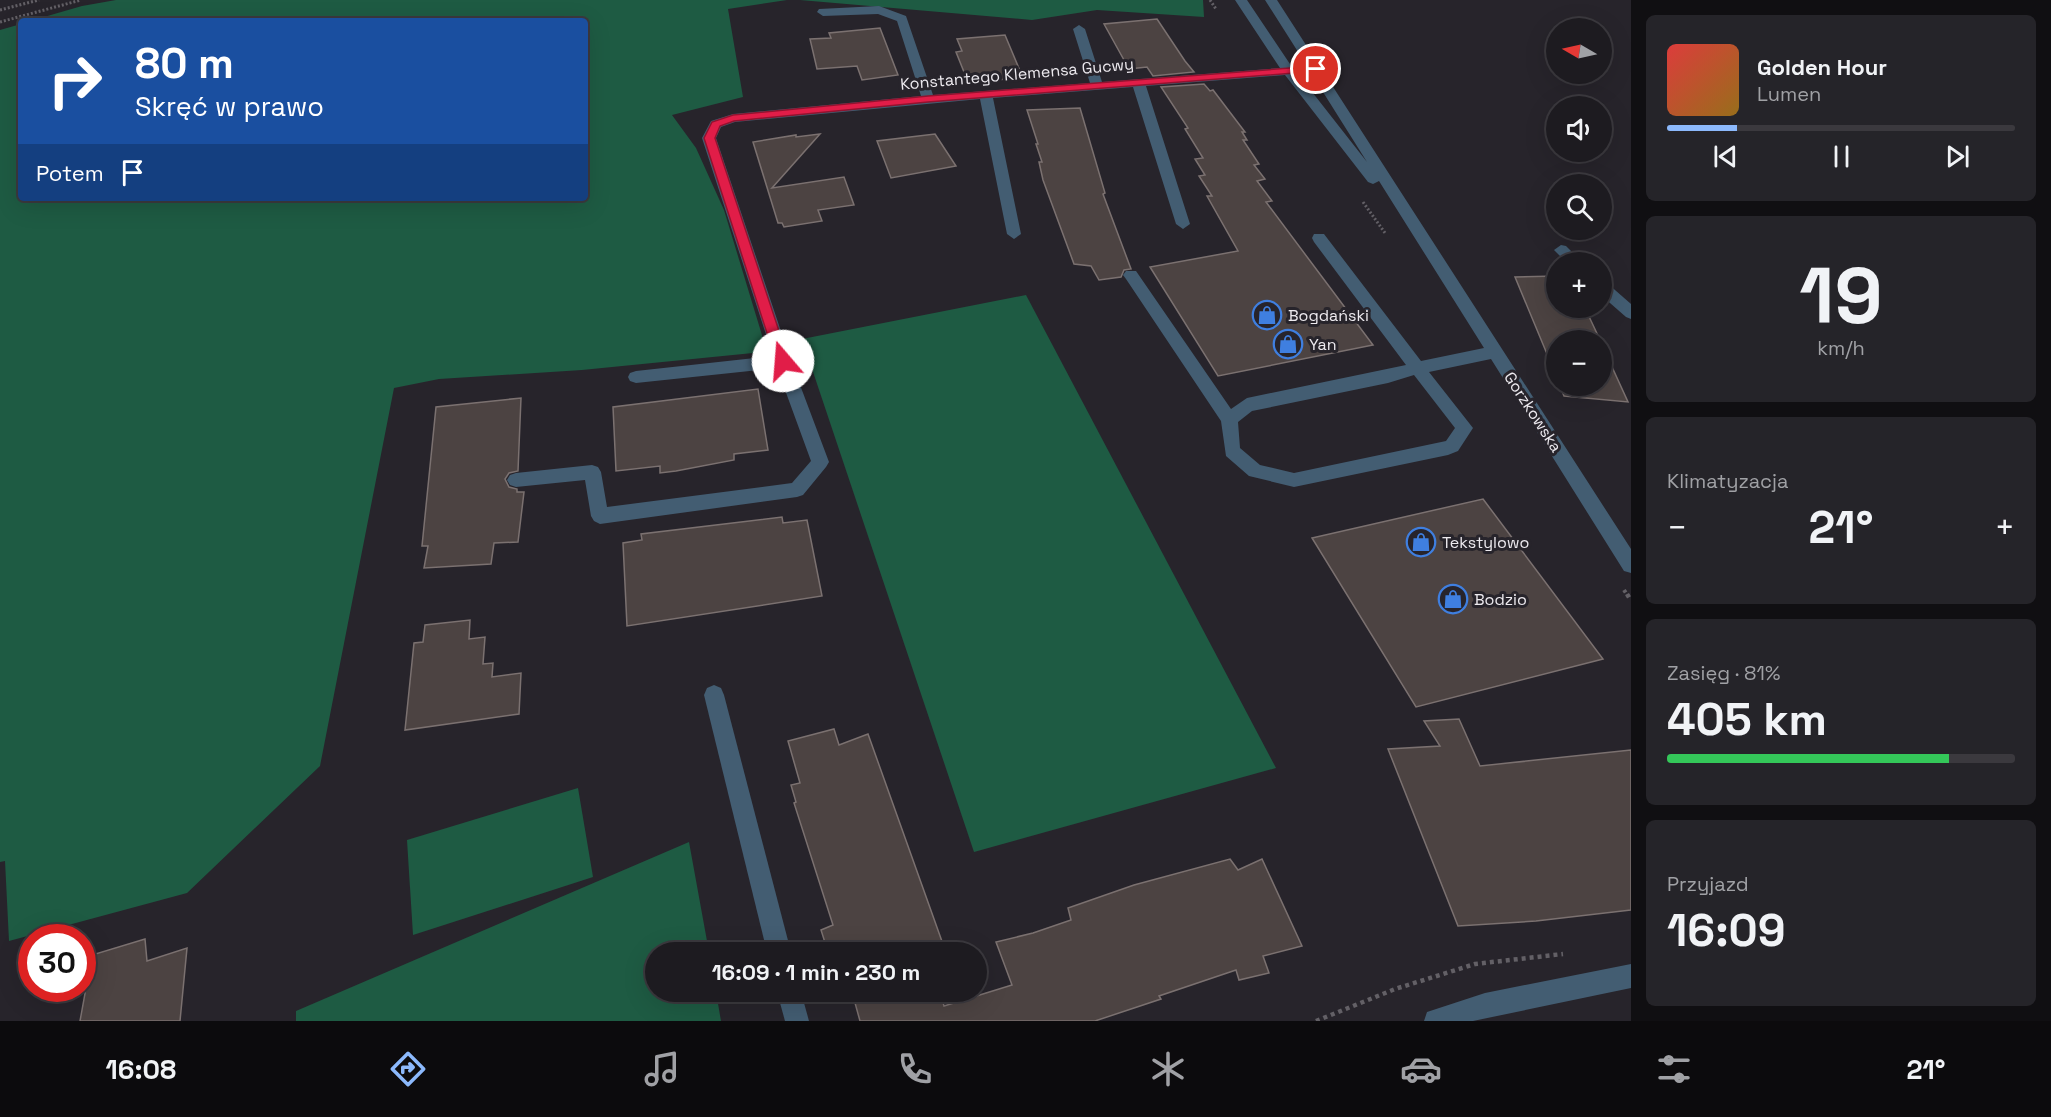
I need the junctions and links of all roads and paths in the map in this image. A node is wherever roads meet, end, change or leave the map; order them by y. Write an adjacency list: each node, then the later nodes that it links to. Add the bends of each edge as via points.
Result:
1 (39, 0): 6 (path)
2 (81, 0): 9 (path)
3 (1210, 0): 8 (path)
4 (1241, 0): 12 (street, Gorzkowska)
5 (1271, 0): 11 (street, Gorzkowska)
6 (0, 10)
7 (823, 12): 16 (street, via 879,10 902,19)
8 (1222, 18)
9 (0, 22)
10 (1079, 29): 14 (street)
11 (1316, 69): 12 (street, Konstantego Klemensa Gucwy); 24 (street, Gorzkowska)
12 (1288, 70): 13 (street, Konstantego Klemensa Gucwy); 24 (street, Gorzkowska)
13 (1138, 82): 14 (street, Konstantego Klemensa Gucwy); 18 (street)
14 (1097, 86): 15 (street, Konstantego Klemensa Gucwy)
15 (986, 95): 16 (street, Konstantego Klemensa Gucwy); 19 (street)
16 (928, 99): 29 (street, Konstantego Klemensa Gucwy, via 733,118 716,124 710,138)
17 (1358, 194): 21 (path)
18 (1183, 224)
19 (1014, 234)
20 (1320, 238): 30 (street)
21 (1391, 242)
22 (1561, 250): 23 (street)
23 (1563, 252)
24 (1435, 259): 28 (street, Gorzkowska)
25 (1131, 275): 32 (street)
26 (1612, 296): 27 (street)
27 (1631, 313)
28 (1495, 352): 30 (street); 34 (street, Gorzkowska)
29 (783, 361): 31 (street); 33 (street, Konstantego Klemensa Gucwy, via 820,462 797,490 600,516 592,472)
30 (1417, 368): 32 (street, via 1248,405); 32 (street, via 1465,428 1452,446 1294,480 1255,471 1232,451)
31 (636, 376)
32 (1229, 420)
33 (516, 480)
34 (1631, 565)
35 (714, 695): 36 (street)
36 (776, 942)
37 (1631, 976): 40 (street, via 1485,1005)
38 (792, 1002): 39 (street)
39 (797, 1021)
40 (1436, 1021)

